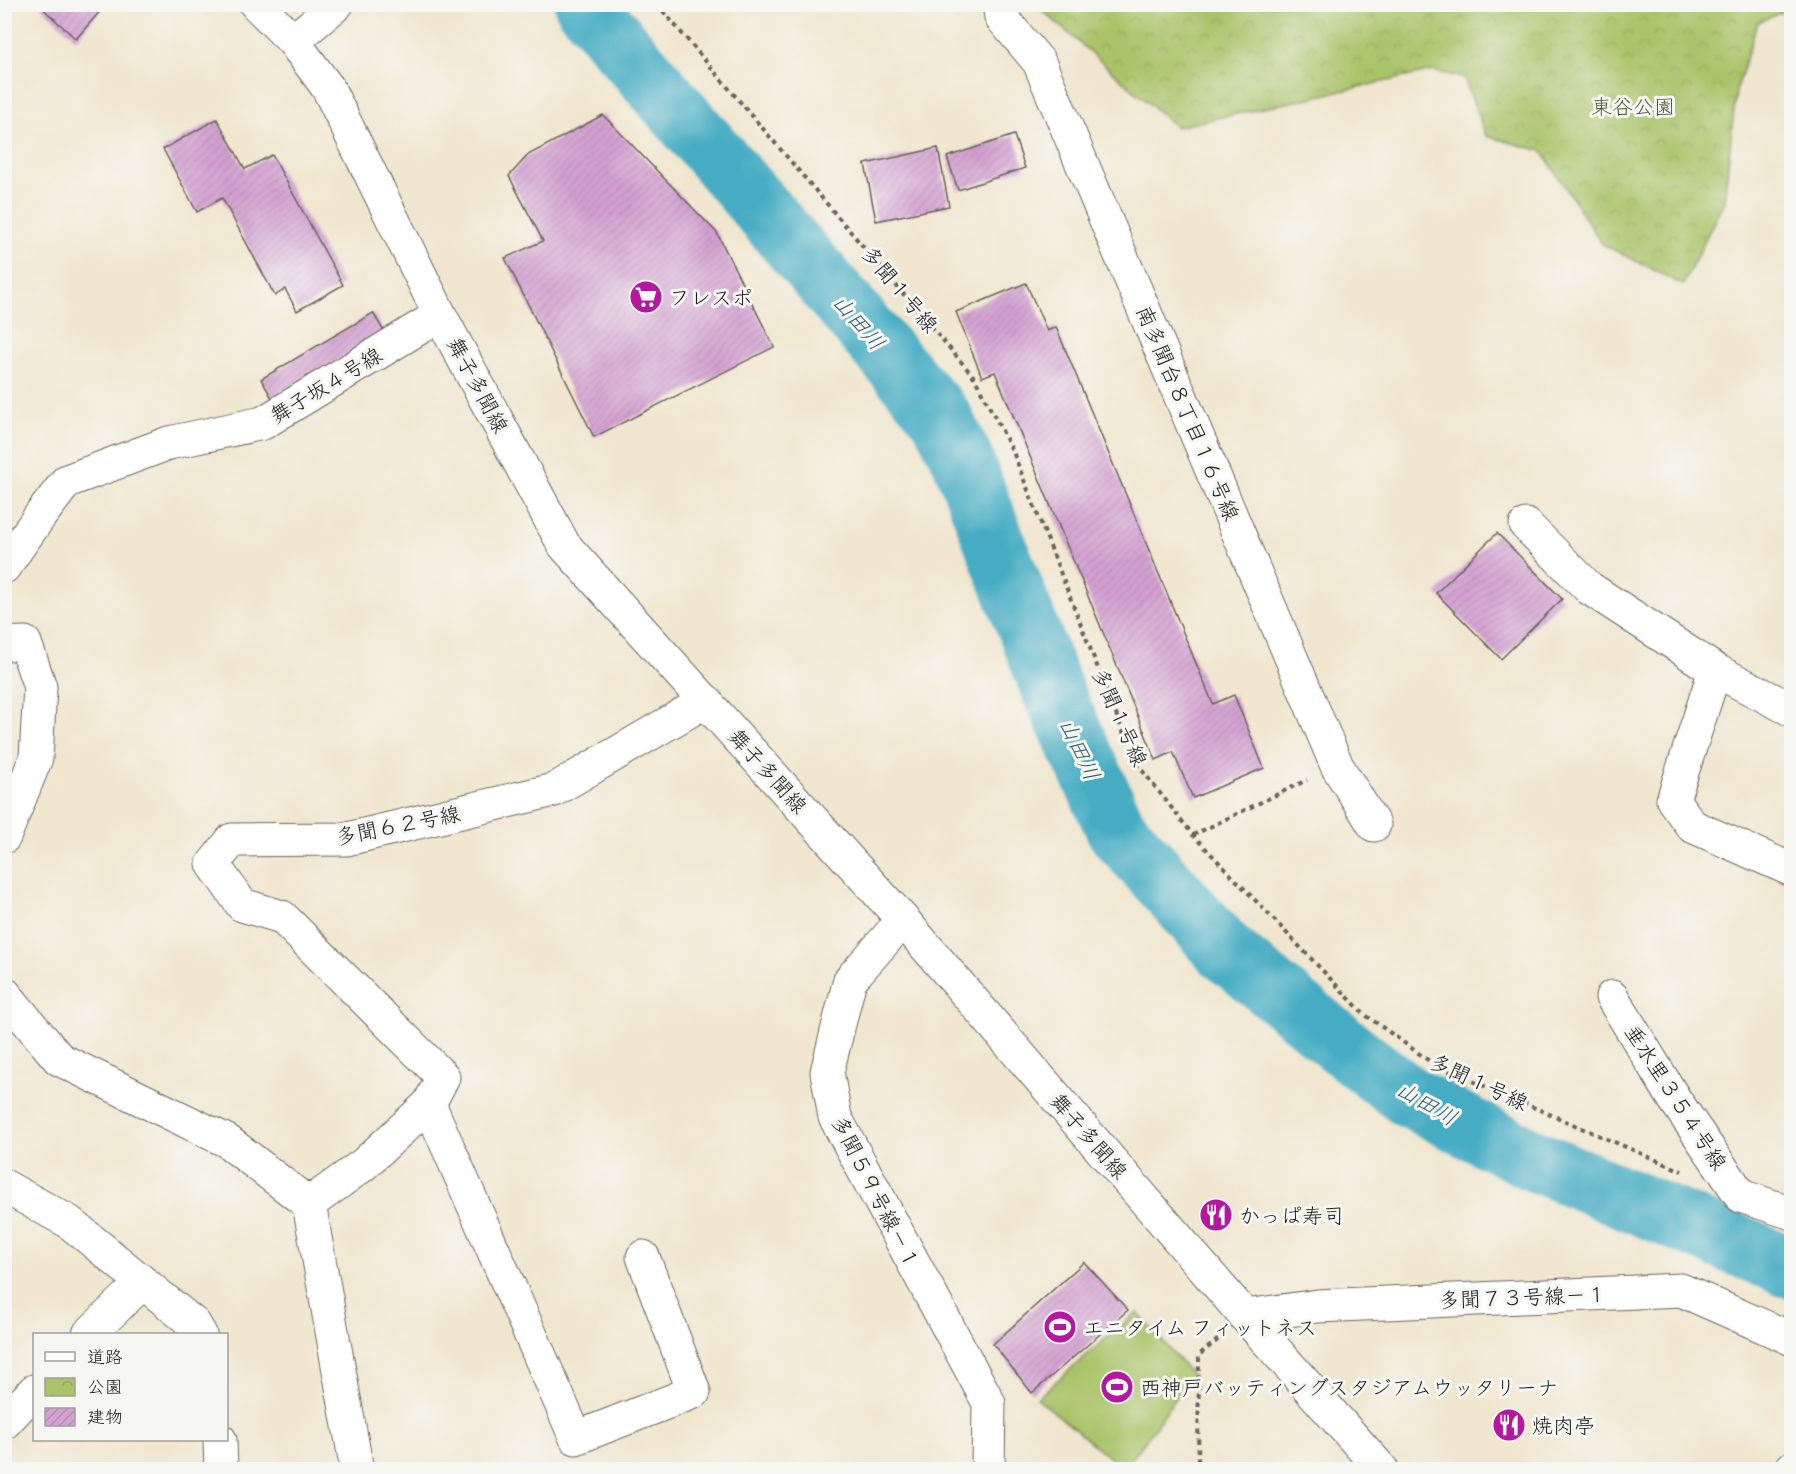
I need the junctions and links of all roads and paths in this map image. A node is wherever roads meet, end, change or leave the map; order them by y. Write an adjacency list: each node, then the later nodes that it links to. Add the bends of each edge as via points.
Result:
1 (256, 4): 5 (street, 舞子多聞線)
2 (338, 4): 5 (street)
3 (657, 4): 15 (path, 多聞１号線, via 974,377 1013,452 1134,760)
4 (999, 4): 13 (street, 南多聞台８丁目１６号線, via 1001,16 1039,62)
5 (293, 41): 6 (street, 舞子多聞線, via 328,88)
6 (440, 315): 8 (street, 舞子坂４号線, via 263,423 169,443 67,481); 11 (street, 舞子多聞線, via 564,545)
7 (1526, 525): 10 (street, via 1589,588)
8 (4, 567)
9 (4, 644): 16 (street, via 25,643 40,687 36,758)
10 (1715, 670): 12 (street); 17 (street, via 1673,800 1692,826)
11 (706, 701): 18 (street, 舞子多聞線); 21 (street, 多聞６２号線, via 554,790 347,839 232,840 213,864 242,905 282,917)
12 (1791, 710)
13 (1337, 766): 14 (street, 南多聞台８丁目１６号線); 15 (path)
14 (1374, 825)
15 (1193, 836): 22 (path, 多聞１号線, via 1364,1014 1435,1065)
16 (4, 837)
17 (1791, 870)
18 (903, 920): 28 (street, 舞子多聞線); 37 (street, 多聞５９号線－１, via 850,980 827,1072 835,1117 989,1402)
19 (4, 993): 24 (street, via 59,1059 227,1141)
20 (1612, 997): 25 (street, 垂水里３５４号線, via 1675,1100 1741,1196)
21 (436, 1091): 24 (street, via 363,1165); 26 (street, via 576,1437 694,1392)
22 (1686, 1173)
23 (4, 1186): 27 (street, via 69,1222)
24 (309, 1204): 36 (street)
25 (1791, 1213)
26 (643, 1257)
27 (142, 1282): 29 (street); 30 (street, via 194,1324)
28 (1245, 1316): 31 (street, 多聞７３号線－１, via 1318,1306 1681,1290); 38 (path, via 1199,1355); 39 (street, 舞子多聞線)
29 (91, 1333)
30 (199, 1333)
31 (1791, 1338)
32 (33, 1392): 33 (street)
33 (4, 1423)
34 (220, 1441): 35 (street)
35 (221, 1470)
36 (357, 1470)
37 (988, 1470)
38 (1198, 1470)
39 (1382, 1470)

